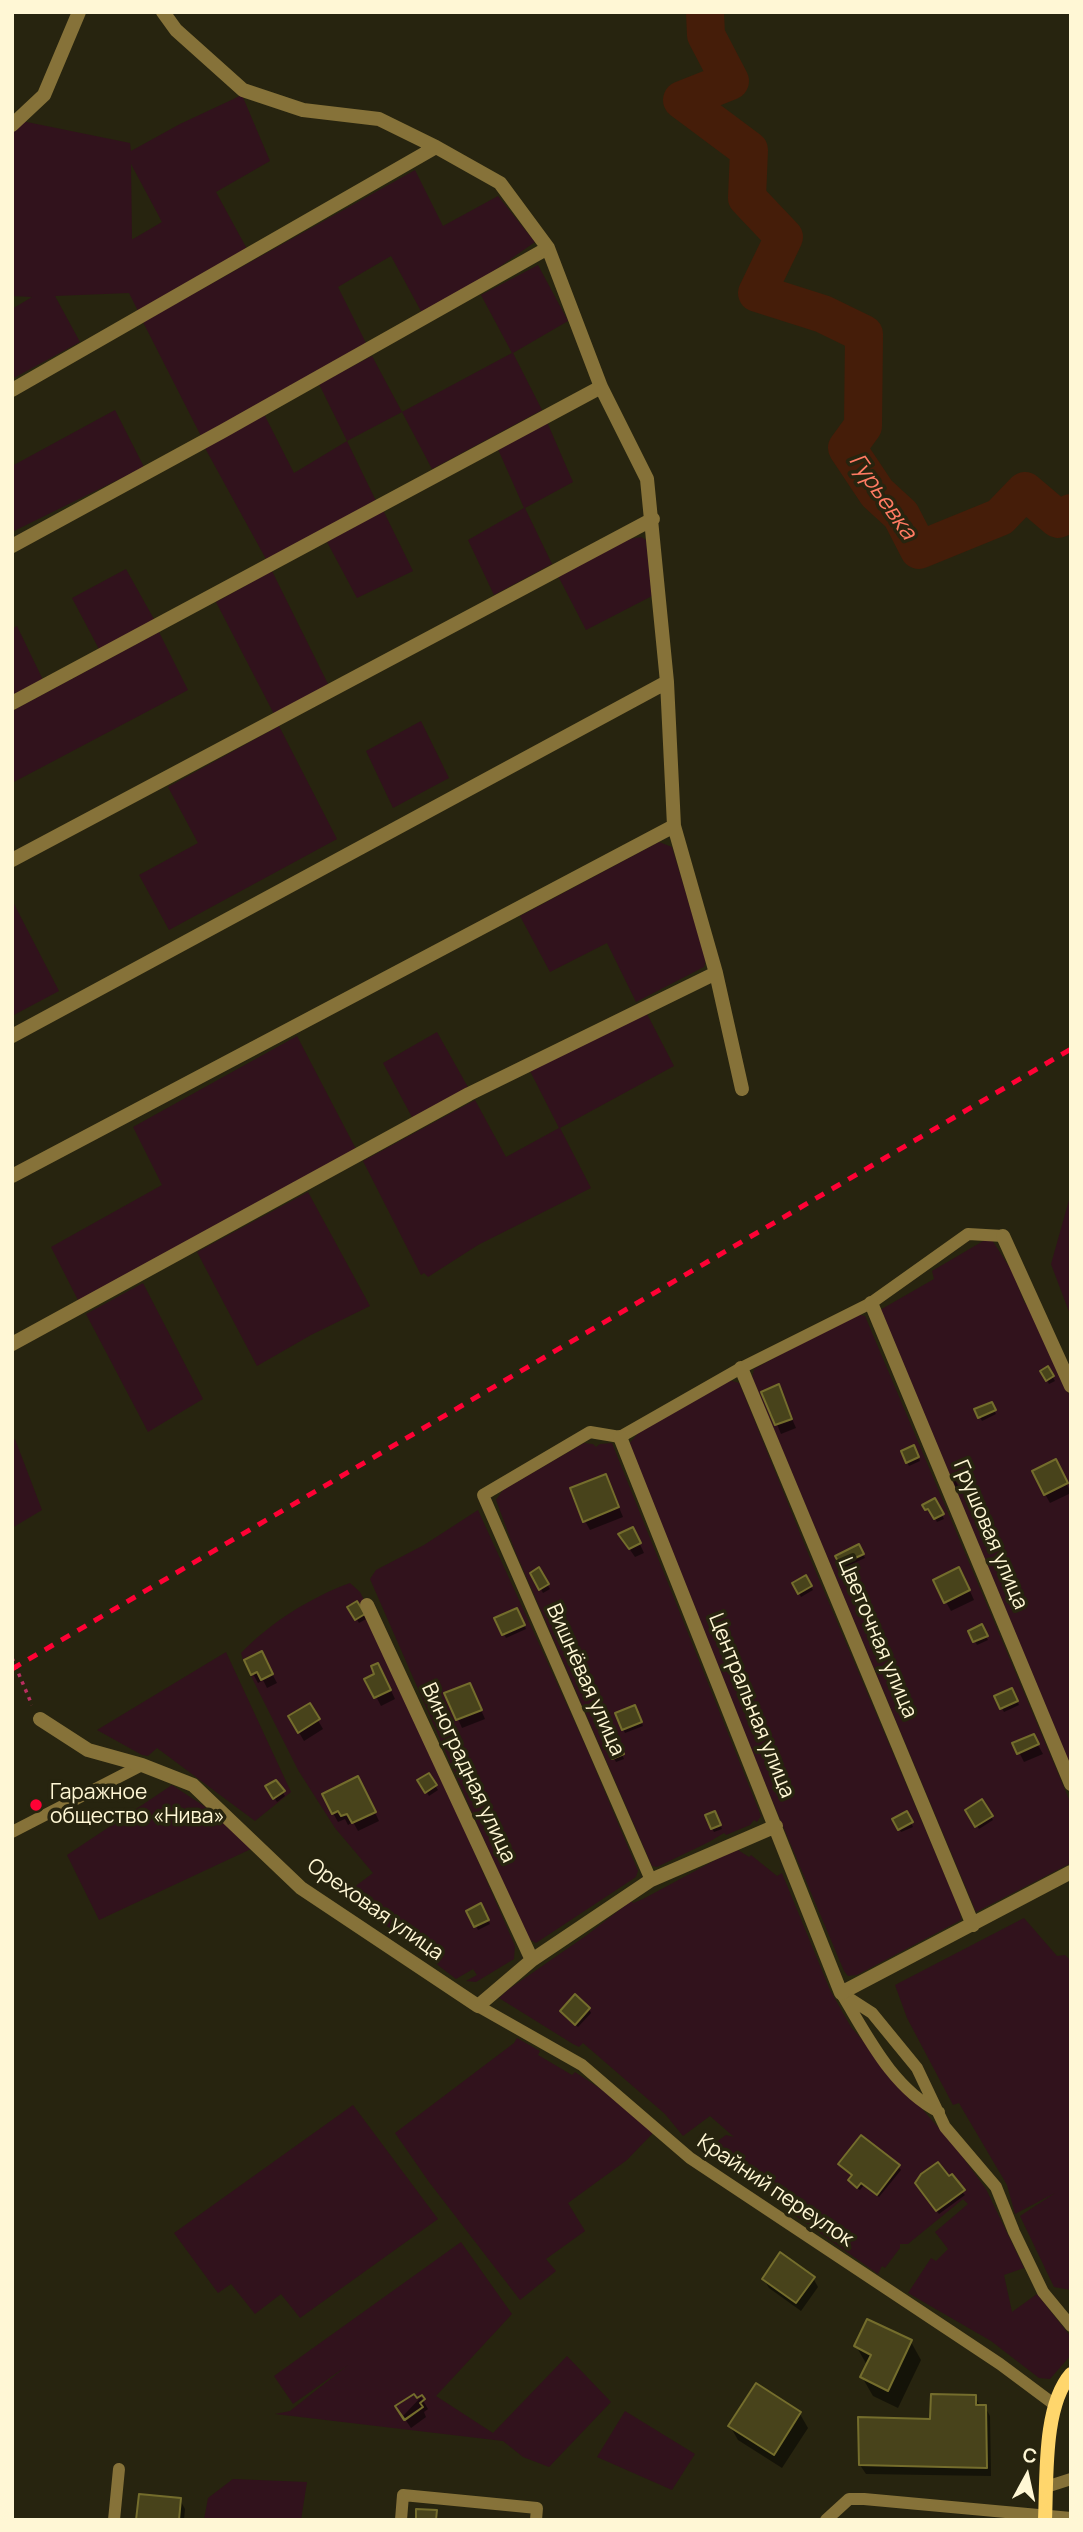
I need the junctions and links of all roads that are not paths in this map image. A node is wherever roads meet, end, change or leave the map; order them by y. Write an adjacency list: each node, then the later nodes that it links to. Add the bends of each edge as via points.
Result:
1 (79, 12): 3 (street, via 44,95)
2 (163, 12): 4 (street, via 176,30 243,90 303,110 379,118)
3 (12, 125)
4 (436, 147): 5 (street, via 499,183); 7 (street)
5 (548, 248): 6 (street); 9 (street)
6 (601, 387): 8 (street, via 647,479); 11 (street)
7 (12, 390)
8 (653, 519): 10 (street); 13 (street)
9 (12, 546)
10 (667, 682): 12 (street); 15 (street)
11 (12, 704)
12 (674, 826): 14 (street); 17 (street)
13 (12, 860)
14 (716, 973): 16 (street); 20 (street, via 469,1094)
15 (12, 1036)
16 (742, 1089)
17 (12, 1176)
18 (1003, 1236): 19 (lane, via 968,1234); 22 (street)
19 (871, 1304): 21 (lane); 27 (street, Грушовая улица)
20 (12, 1344)
21 (741, 1368): 23 (lane); 32 (street, Цветочная улица)
22 (1071, 1386)
23 (620, 1437): 28 (street, Центральная улица); 31 (lane, Вишнёвая улица, via 590,1432 483,1495)
24 (367, 1605): 33 (street, Виноградная улица)
25 (40, 1719): 26 (street, Ореховая улица, via 88,1751)
26 (142, 1765): 29 (lane); 35 (street, Ореховая улица, via 193,1784 301,1888)
27 (1071, 1784)
28 (776, 1826): 31 (street); 34 (street, Центральная улица)
29 (12, 1832)
30 (1071, 1872): 32 (street)
31 (651, 1880): 33 (street)
32 (973, 1925): 34 (street)
33 (532, 1959): 35 (street)
34 (841, 1993): 36 (lane, via 887,2067 920,2102); 36 (lane, via 872,2013 917,2068)
35 (478, 2006): 39 (lane, Крайний переулок, via 582,2065 690,2158)
36 (939, 2112): 37 (lane, via 945,2127 996,2187 1043,2292)
37 (1071, 2326)
38 (1071, 2374): 39 (main road)
39 (1055, 2405): 42 (main road)
40 (119, 2469): 45 (lane)
41 (1071, 2479): 42 (lane)
42 (1046, 2487): 43 (main road)
43 (1045, 2518): 44 (lane); 48 (lane, via 849,2499)
44 (1071, 2518)
45 (114, 2520)
46 (401, 2520): 47 (lane, via 403,2495 537,2508)
47 (536, 2520)
48 (826, 2520)

